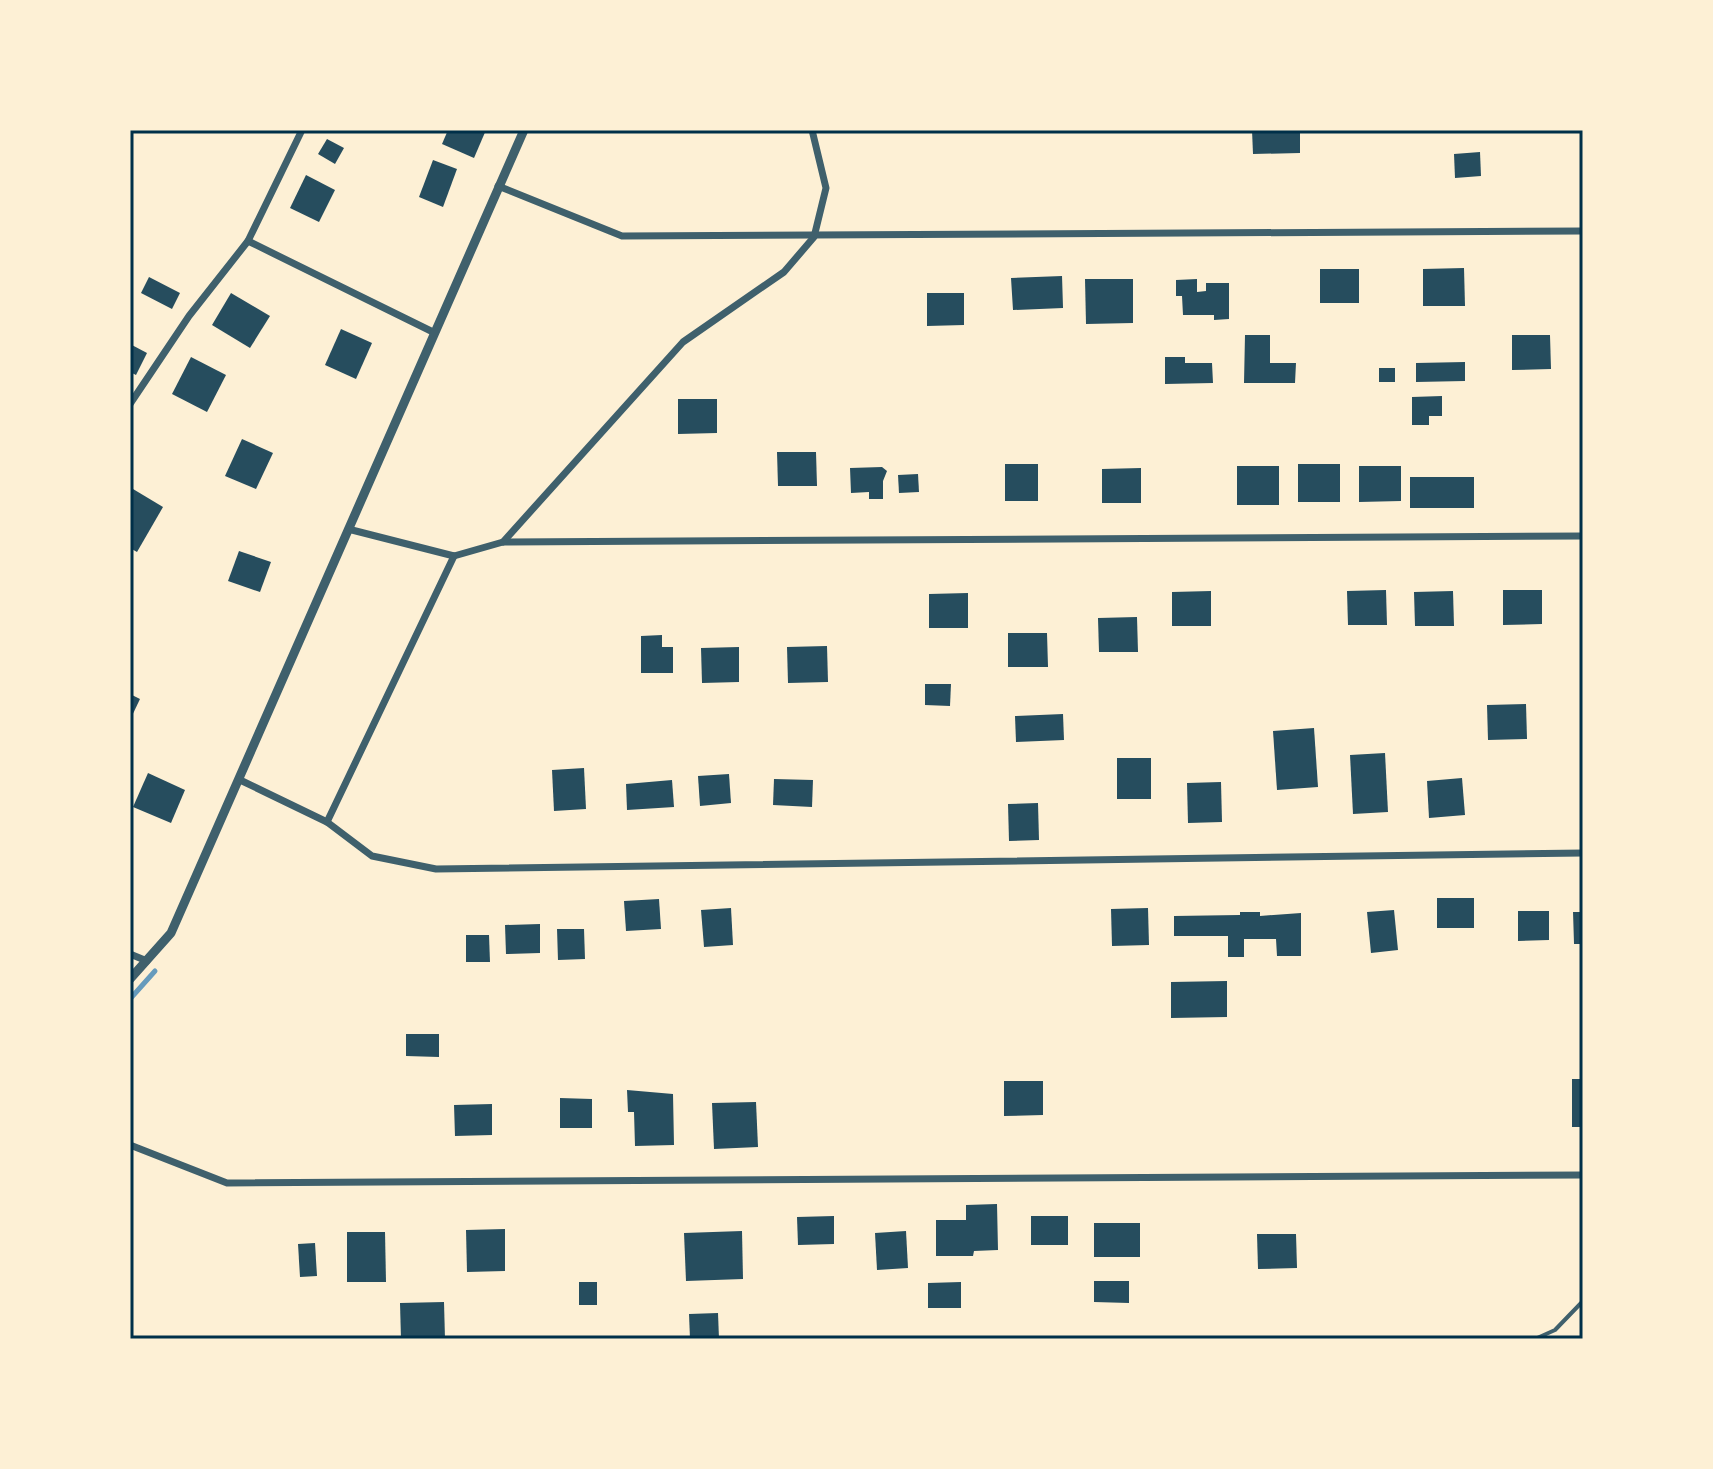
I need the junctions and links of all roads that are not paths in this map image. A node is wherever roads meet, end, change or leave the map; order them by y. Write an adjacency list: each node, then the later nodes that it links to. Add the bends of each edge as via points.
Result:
1 (302, 130): 7 (street)
2 (524, 130): 4 (street)
3 (812, 130): 6 (street, via 826,188)
4 (498, 186): 6 (street, via 622,236); 8 (street)
5 (1583, 231): 6 (street)
6 (814, 237): 12 (street, via 784,272 683,342)
7 (248, 241): 8 (street); 9 (street)
8 (433, 332): 10 (street)
9 (130, 404)
10 (348, 529): 13 (street); 14 (street)
11 (1583, 536): 12 (street)
12 (503, 542): 13 (street)
13 (454, 556): 15 (street)
14 (240, 780): 15 (street); 18 (street, via 171,933)
15 (327, 822): 16 (street, via 372,856 436,869)
16 (1583, 853)
17 (130, 954): 18 (street)
18 (147, 961): 19 (street)
19 (130, 979)
20 (130, 1145): 21 (street, via 227,1183)
21 (1583, 1175)
22 (1583, 1301): 23 (lane, via 1555,1330)
23 (1535, 1339)

